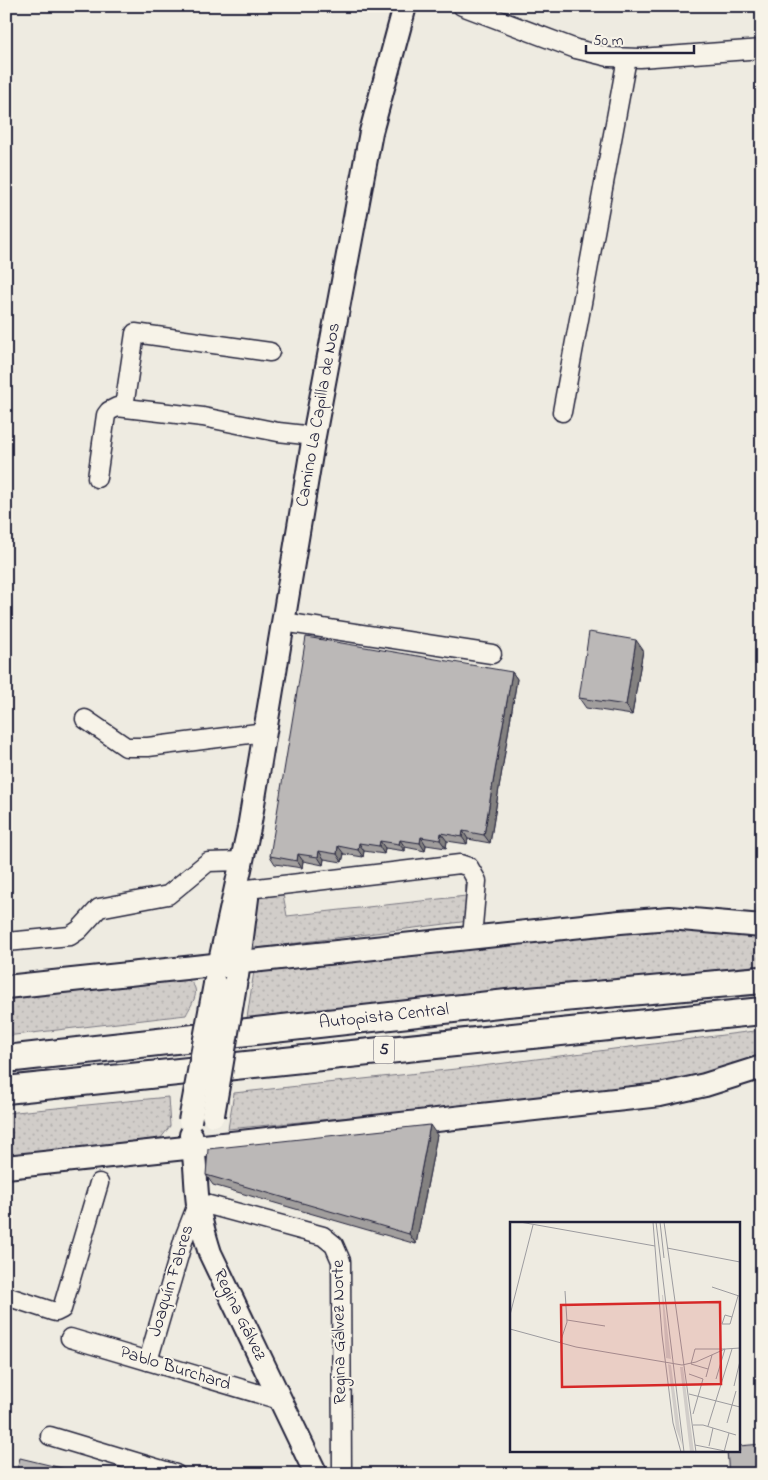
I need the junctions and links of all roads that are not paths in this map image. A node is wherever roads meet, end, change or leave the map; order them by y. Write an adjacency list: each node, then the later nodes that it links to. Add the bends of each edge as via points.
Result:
1 (405, 6): 8 (main road, Camino La Capilla de Nos, via 371,132)
2 (462, 6): 4 (street, via 576,49)
3 (762, 49): 4 (street)
4 (627, 58): 7 (street)
5 (270, 352): 6 (street, via 135,333)
6 (124, 407): 8 (street); 9 (street, via 113,408 106,415)
7 (562, 412)
8 (314, 436): 10 (main road, Camino La Capilla de Nos)
9 (97, 478)
10 (283, 622): 11 (street); 13 (main road, Camino La Capilla de Nos)
11 (492, 654)
12 (85, 719): 13 (street, via 126,747)
13 (265, 732): 14 (main road, Camino La Capilla de Nos)
14 (249, 828): 15 (main road, Camino La Capilla de Nos); 16 (main road, Camino La Capilla de Nos, via 251,862)
15 (241, 861): 19 (street, via 208,862 168,895 99,908 70,936); 20 (main road, Camino La Capilla de Nos)
16 (248, 889): 18 (street, via 460,864 469,867 477,881); 20 (main road, Camino La Capilla de Nos)
17 (762, 926): 18 (main road, via 670,918)
18 (472, 937): 20 (main road)
19 (8, 942)
20 (227, 972): 22 (main road); 27 (main road, Regina Gálvez, bridge, via 190,1121); 27 (main road, bridge, via 213,1115)
21 (762, 980): 24 (highway, Autopista Central / 5, via 507,1003)
22 (6, 987)
23 (762, 1011): 26 (highway, Autopista Central / 5)
24 (6, 1059)
25 (762, 1067): 27 (main road, via 706,1085 660,1095)
26 (6, 1090)
27 (195, 1147): 28 (main road); 30 (main road, Regina Gálvez)
28 (6, 1167)
29 (99, 1183): 31 (street, via 62,1309 56,1312)
30 (198, 1202): 33 (street, Joaquín Fabres, via 184,1238); 34 (main road, Regina Gálvez, via 204,1236 213,1261); 38 (street, Regina Gálvez Norte, via 316,1234 329,1240 337,1250 341,1261)
31 (6, 1296)
32 (70, 1338): 33 (street, Pablo Burchard)
33 (148, 1361): 34 (street, Pablo Burchard)
34 (280, 1400): 37 (main road, Regina Gálvez)
35 (50, 1436): 36 (street)
36 (176, 1474)
37 (316, 1474)
38 (342, 1474)

